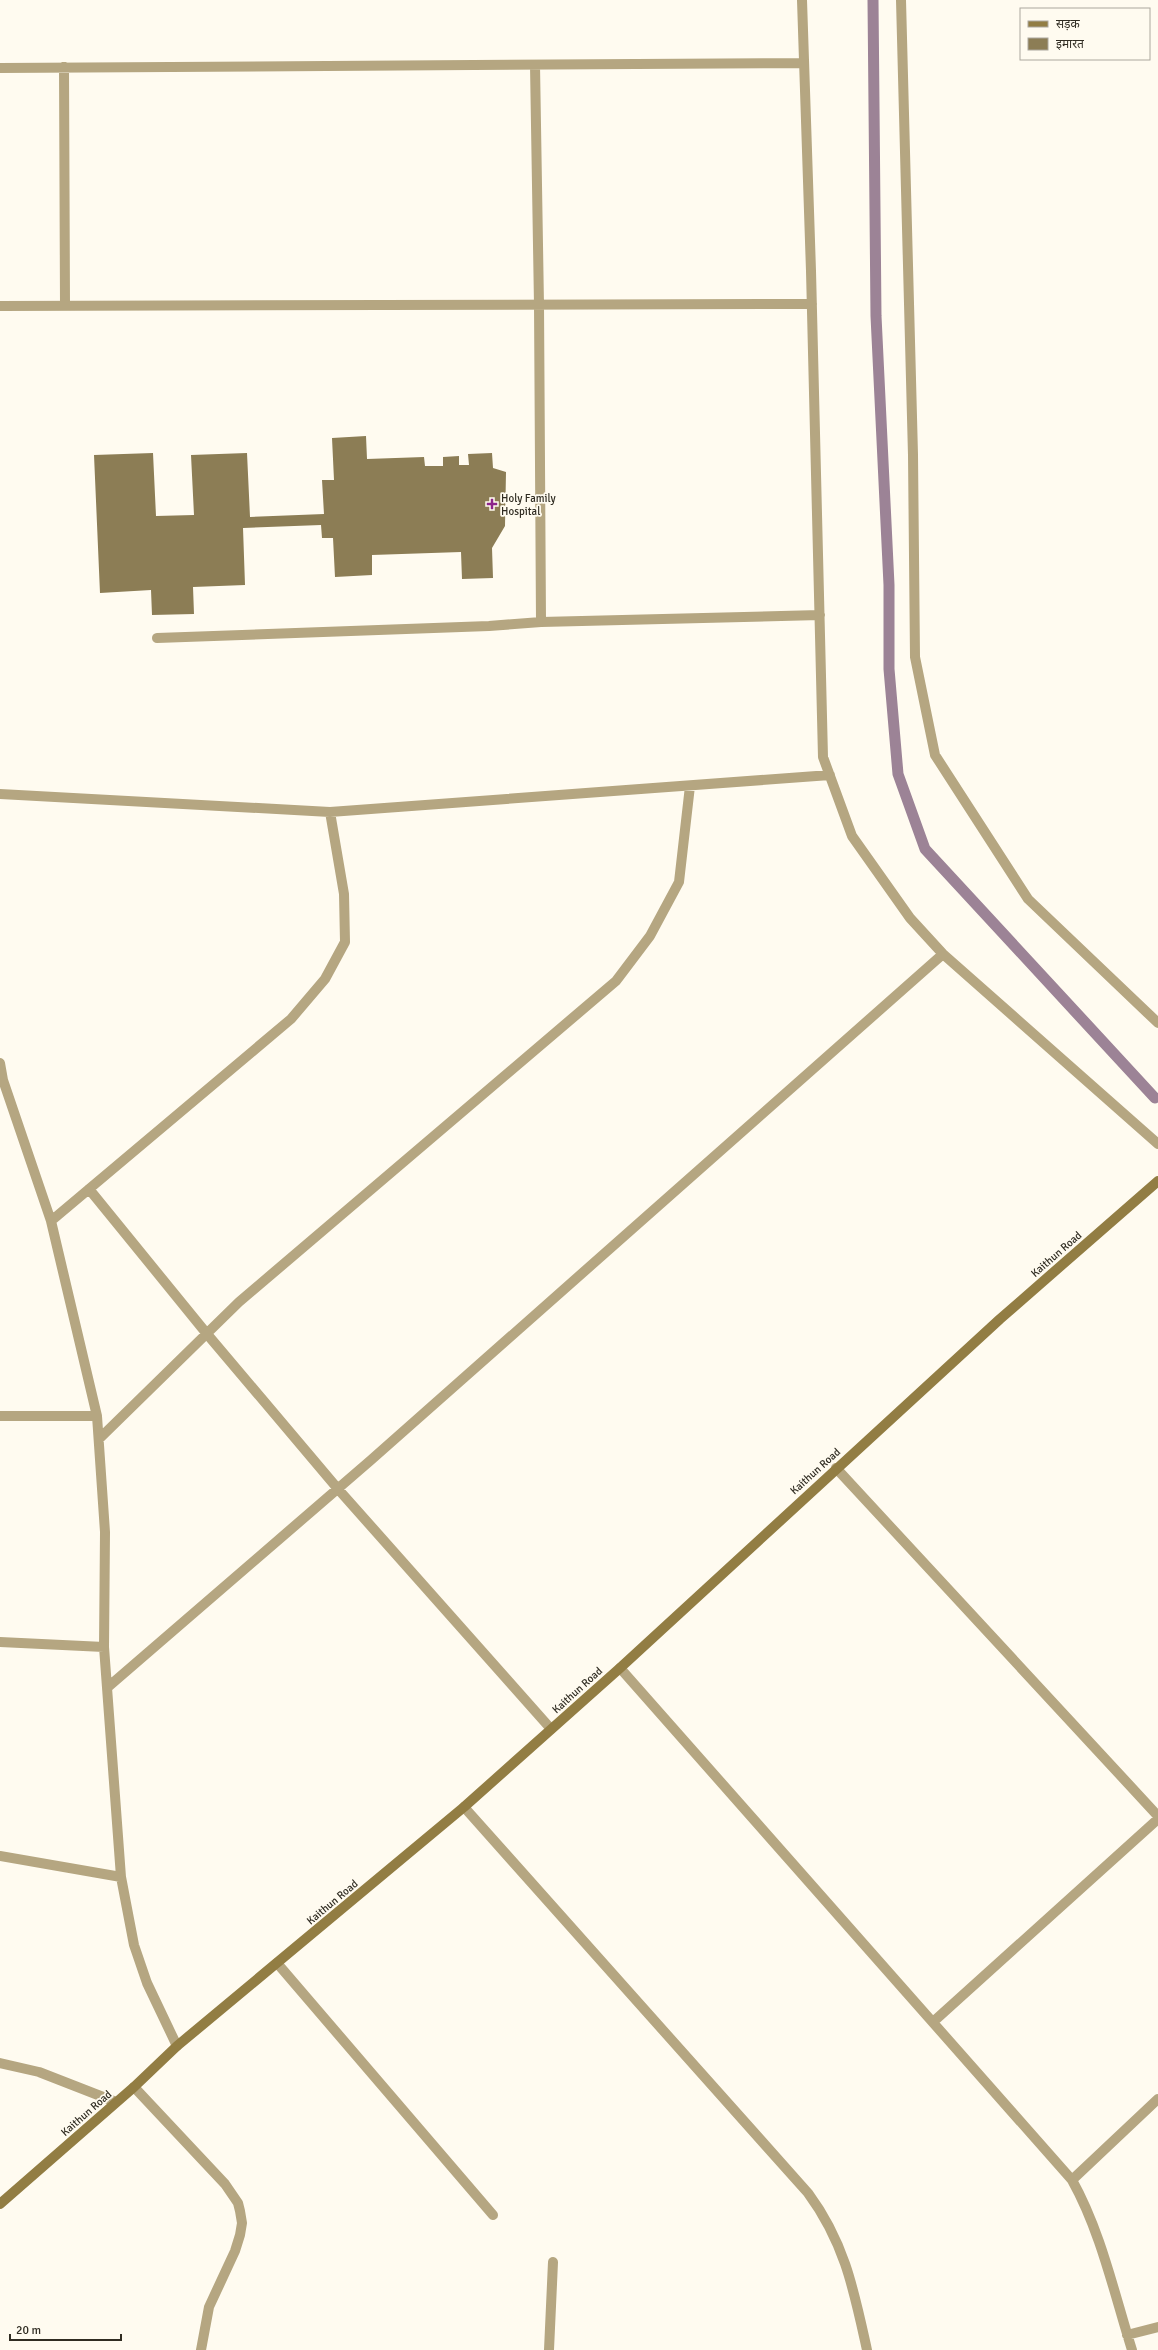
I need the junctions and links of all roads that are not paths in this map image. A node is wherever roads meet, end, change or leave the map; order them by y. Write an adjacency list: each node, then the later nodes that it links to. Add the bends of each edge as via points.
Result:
1 (802, 0): 3 (street)
2 (901, 0): 19 (street, via 913,455 915,657 935,755 1028,899)
3 (804, 63): 4 (street); 7 (street)
4 (534, 65): 5 (street); 9 (street)
5 (64, 67): 6 (street); 8 (street)
6 (0, 68)
7 (812, 304): 9 (street); 11 (street)
8 (65, 305): 9 (street); 10 (street)
9 (539, 305): 12 (street)
10 (0, 306)
11 (820, 615): 12 (street); 14 (street, via 823,757)
12 (541, 622): 13 (street)
13 (157, 638)
14 (830, 775): 15 (street); 18 (street, via 852,836 910,918)
15 (690, 786): 17 (street); 26 (street, via 679,882 650,936 616,981 239,1302)
16 (0, 794): 17 (street)
17 (330, 812): 24 (street, via 344,894 345,942 325,979 291,1019)
18 (943, 954): 22 (street); 31 (street)
19 (1158, 1022)
20 (0, 1063): 21 (street)
21 (2, 1080): 25 (street)
22 (1158, 1144)
23 (1158, 1181): 30 (street, Kaithun Road, via 1000,1319)
24 (89, 1189): 25 (street); 26 (street)
25 (51, 1221): 28 (street)
26 (207, 1334): 29 (street); 31 (street)
27 (0, 1416): 28 (street)
28 (97, 1416): 29 (street)
29 (100, 1439): 33 (street, via 105,1532)
30 (836, 1468): 34 (street, Kaithun Road); 38 (street)
31 (338, 1489): 35 (street); 36 (street)
32 (0, 1642): 33 (street)
33 (104, 1647): 35 (street)
34 (620, 1668): 36 (street, Kaithun Road); 43 (street)
35 (108, 1687): 41 (street)
36 (551, 1729): 37 (street, Kaithun Road)
37 (464, 1807): 42 (street, Kaithun Road); 57 (street, via 819,2208 844,2256)
38 (1158, 1816)
39 (1158, 1819): 43 (street)
40 (0, 1856): 41 (street)
41 (121, 1877): 44 (street, via 134,1945 147,1983)
42 (278, 1963): 44 (street, Kaithun Road); 51 (street)
43 (934, 2022): 49 (street)
44 (178, 2046): 46 (street, Kaithun Road)
45 (0, 2062): 48 (street, via 39,2072)
46 (134, 2087): 48 (street, Kaithun Road); 55 (street, via 225,2184 238,2203 242,2223 236,2251 210,2307)
47 (1158, 2099): 49 (street)
48 (116, 2102): 50 (street, Kaithun Road)
49 (1072, 2180): 54 (street, via 1095,2232)
50 (0, 2204)
51 (493, 2215)
52 (553, 2262): 56 (street)
53 (1158, 2327): 54 (street)
54 (1127, 2335): 58 (street)
55 (201, 2350)
56 (549, 2350)
57 (867, 2350)
58 (1132, 2350)

